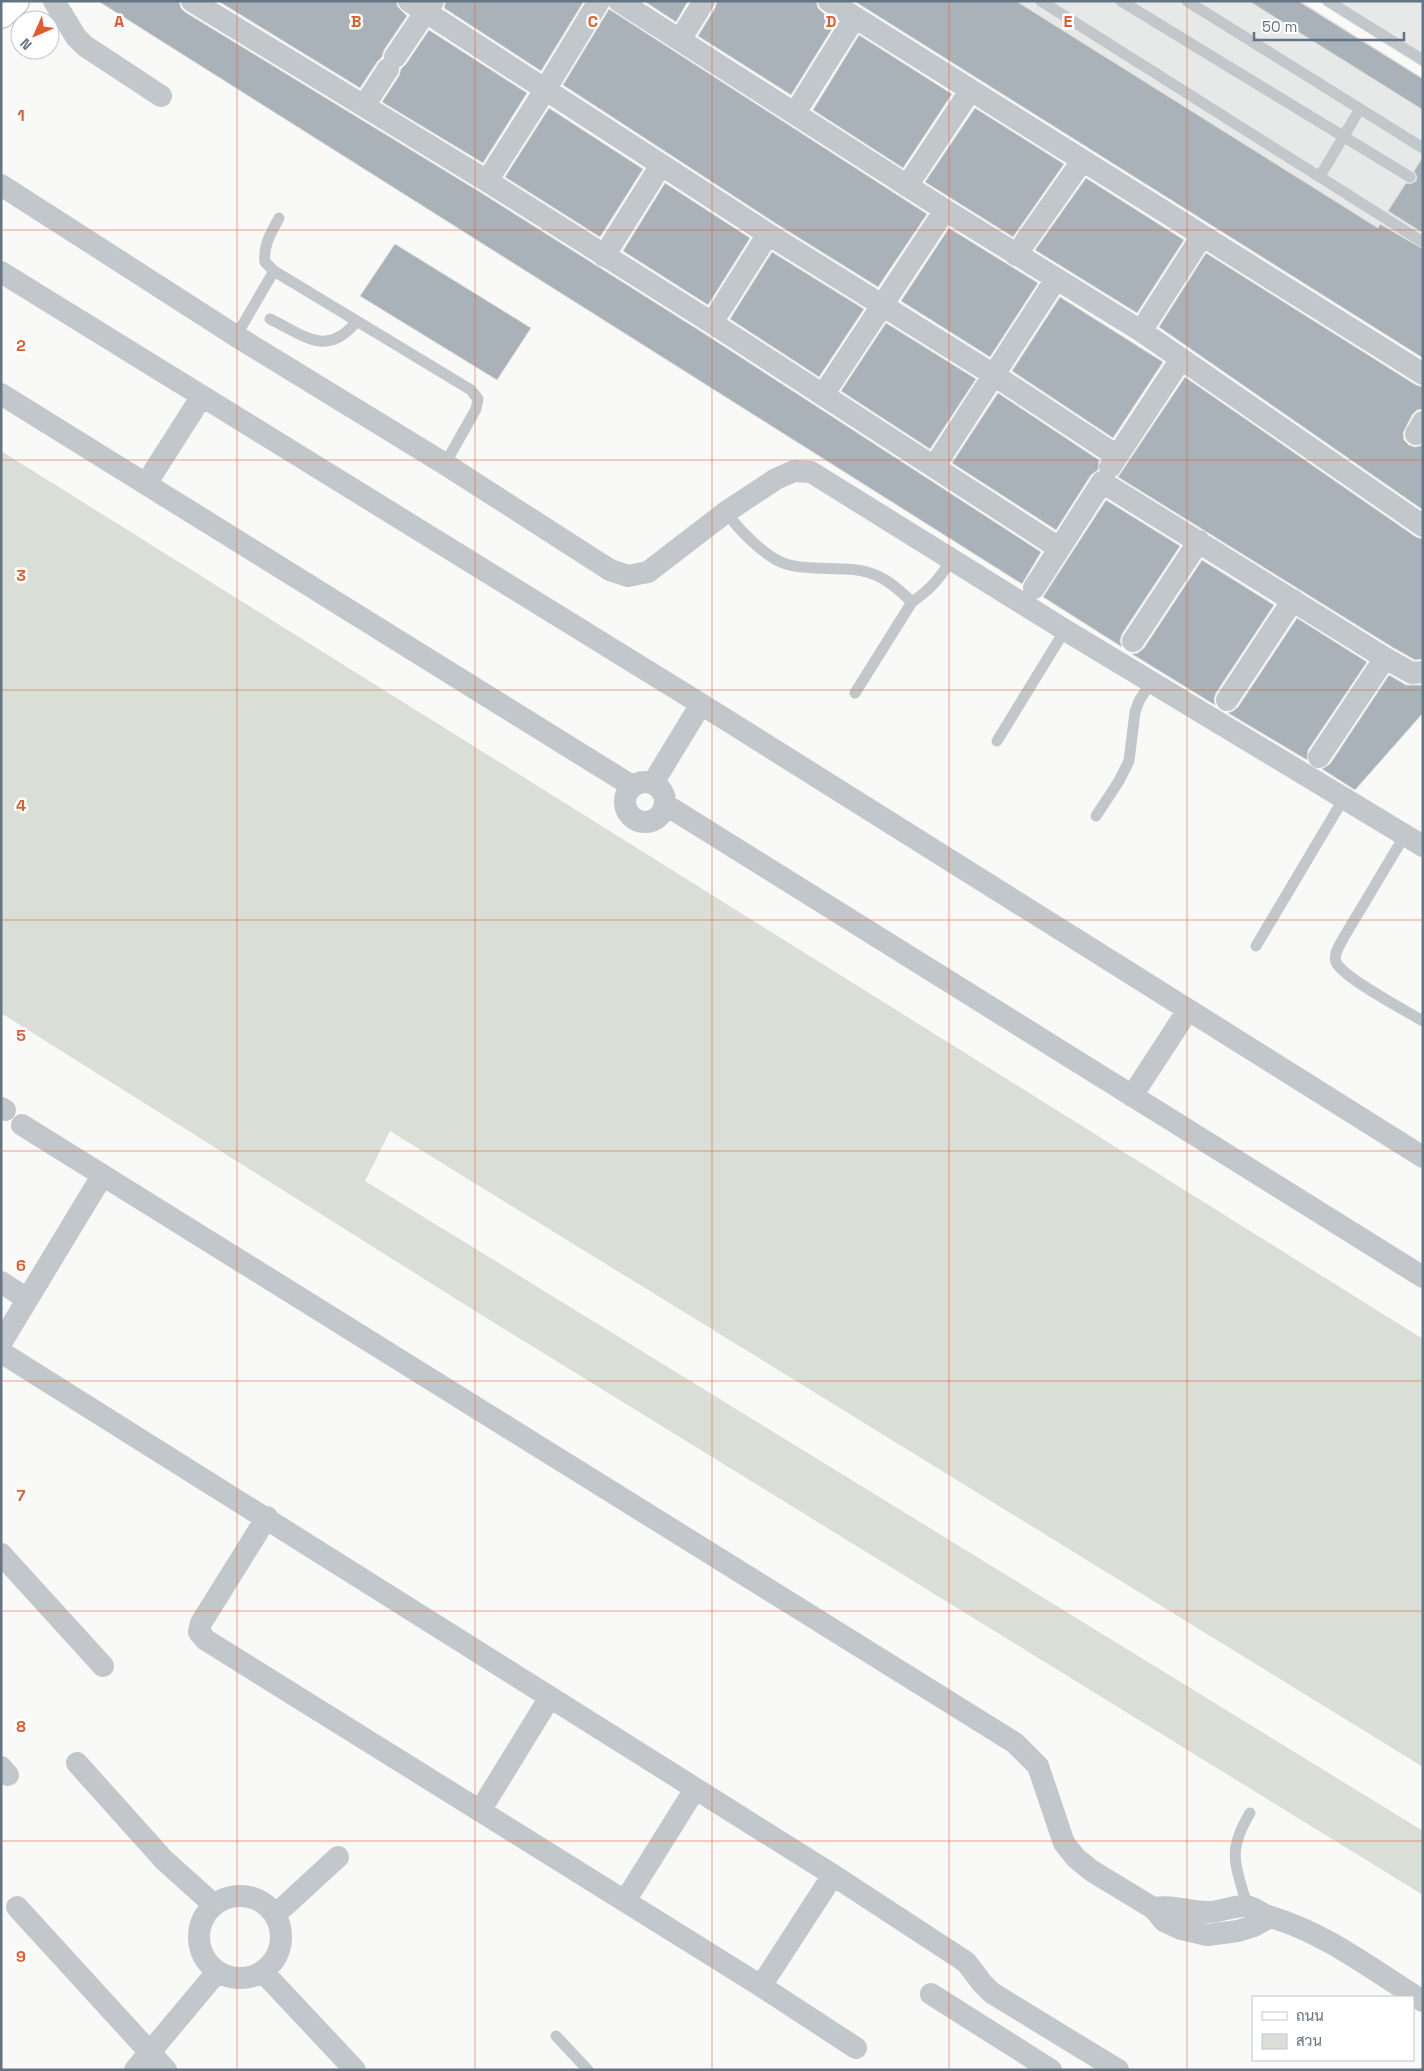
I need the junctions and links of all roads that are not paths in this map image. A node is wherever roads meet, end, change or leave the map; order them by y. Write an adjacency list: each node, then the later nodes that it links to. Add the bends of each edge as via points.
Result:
1 (15, 1): 13 (street)
2 (54, 1): 19 (street, via 85,46)
3 (192, 1): 20 (street)
4 (599, 1): 17 (street)
5 (619, 1): 15 (street)
6 (704, 1): 15 (street)
7 (829, 1): 14 (street)
8 (1041, 1): 27 (lane)
9 (1121, 1): 23 (lane)
10 (1186, 1): 21 (lane)
11 (1328, 1): 16 (lane)
12 (422, 5): 17 (street); 20 (street, via 392,63)
13 (1, 14)
14 (855, 17): 18 (street); 22 (street)
15 (680, 40): 22 (street)
16 (1423, 60)
17 (545, 90): 26 (street); 29 (street)
18 (970, 91): 25 (street); 31 (street)
19 (161, 96)
20 (364, 106): 29 (street)
21 (1360, 109): 23 (lane); 24 (lane)
22 (795, 113): 31 (street)
23 (1344, 136): 27 (lane); 28 (lane)
24 (1423, 148)
25 (1082, 161): 35 (street); 37 (street)
26 (661, 165): 34 (street); 38 (street)
27 (1320, 176): 36 (lane)
28 (1410, 177)
29 (487, 181): 38 (street)
30 (1, 185): 47 (street)
31 (907, 186): 32 (street)
32 (945, 210): 37 (street); 42 (street)
33 (279, 218): 39 (lane, via 264,252 265,262)
34 (768, 234): 42 (street); 45 (street)
35 (1202, 236): 46 (street); 49 (street)
36 (1423, 242)
37 (1016, 254): 41 (street)
38 (604, 256): 45 (street)
39 (274, 271): 44 (lane); 47 (lane)
40 (1, 272): 53 (street)
41 (1056, 280): 46 (street); 50 (street)
42 (882, 304): 50 (street); 52 (street)
43 (270, 319): 44 (lane, via 325,342 338,339)
44 (357, 321): 55 (lane, via 472,390 478,399 476,409)
45 (712, 323): 52 (street)
46 (1141, 331): 48 (street)
47 (236, 336): 55 (street)
48 (1180, 359): 54 (street); 60 (street)
49 (1423, 374)
50 (994, 375): 54 (street); 56 (street)
51 (1, 394): 58 (street)
52 (824, 395): 56 (street)
53 (202, 396): 58 (street); 74 (street)
54 (1117, 456): 57 (street)
55 (445, 464): 59 (street, via 610,570 628,576 648,572)
56 (934, 467): 62 (street)
57 (1102, 482): 61 (street); 62 (street)
58 (146, 484): 77 (street)
59 (726, 512): 63 (street, via 776,479 794,471 811,472); 66 (lane, via 740,532 784,564 806,569 860,571 877,576 894,585)
60 (1423, 526)
61 (1199, 541): 65 (street); 68 (street)
62 (1058, 548): 64 (street)
63 (952, 560): 66 (lane, via 938,580); 67 (street)
64 (1034, 588)
65 (1293, 600): 69 (street); 73 (street)
66 (912, 602): 72 (lane)
67 (1065, 630): 71 (street); 75 (lane)
68 (1133, 642)
69 (1386, 658): 70 (street, via 1412,673); 76 (street)
70 (1423, 672)
71 (1151, 682): 78 (street); 80 (lane, via 1135,712 1129,761)
72 (855, 693)
73 (1227, 700)
74 (701, 704): 77 (street); 83 (street)
75 (997, 741)
76 (1319, 757)
77 (643, 784): 79 (street, via 664,794); 79 (street, via 625,800 626,808 635,820 655,820)
78 (1344, 798): 81 (street); 82 (lane)
79 (666, 805): 85 (street)
80 (1096, 816)
81 (1414, 841): 84 (lane, via 1344,937 1336,953 1336,962 1355,980)
82 (1256, 946)
83 (1188, 1010): 85 (street); 87 (street)
84 (1423, 1021)
85 (1132, 1096): 89 (street)
86 (22, 1125): 88 (street)
87 (1423, 1157)
88 (102, 1176): 91 (street); 108 (street, via 1016,1743 1038,1766 1064,1843 1076,1858)
89 (1423, 1277)
90 (1, 1282): 91 (street)
91 (27, 1299): 92 (street)
92 (1, 1343)
93 (1, 1348): 94 (street, via 4,1354)
94 (267, 1517): 97 (street); 100 (street, via 201,1623 199,1632 206,1640)
95 (1, 1554): 96 (street)
96 (103, 1666)
97 (550, 1697): 99 (street); 100 (street)
98 (77, 1763): 105 (street, via 164,1860)
99 (695, 1789): 103 (street); 104 (street)
100 (480, 1811): 104 (street)
101 (1250, 1813): 106 (lane, via 1234,1847)
102 (338, 1857): 109 (street)
103 (833, 1875): 113 (street); 123 (street, via 966,1962 992,1993)
104 (625, 1901): 113 (street)
105 (214, 1905): 109 (street, via 226,1898 253,1898); 111 (street, via 204,1917 199,1932 206,1962)
106 (1247, 1906): 108 (street, via 1208,1912 1170,1905); 110 (street)
107 (17, 1907): 118 (street)
108 (1153, 1908): 110 (street, via 1164,1922 1207,1935 1238,1931)
109 (275, 1915): 112 (street, via 281,1930 280,1946 274,1961)
110 (1270, 1917): 115 (street, via 1316,1936)
111 (217, 1972): 112 (street, via 232,1978 248,1978); 118 (street)
112 (263, 1972): 120 (street)
113 (761, 1986): 117 (street)
114 (931, 1994): 122 (street)
115 (1423, 2001)
116 (556, 2036): 121 (lane)
117 (856, 2048)
118 (142, 2061): 119 (street)
119 (166, 2070)
120 (355, 2070)
121 (588, 2070)
122 (1051, 2070)
123 (1118, 2070)

